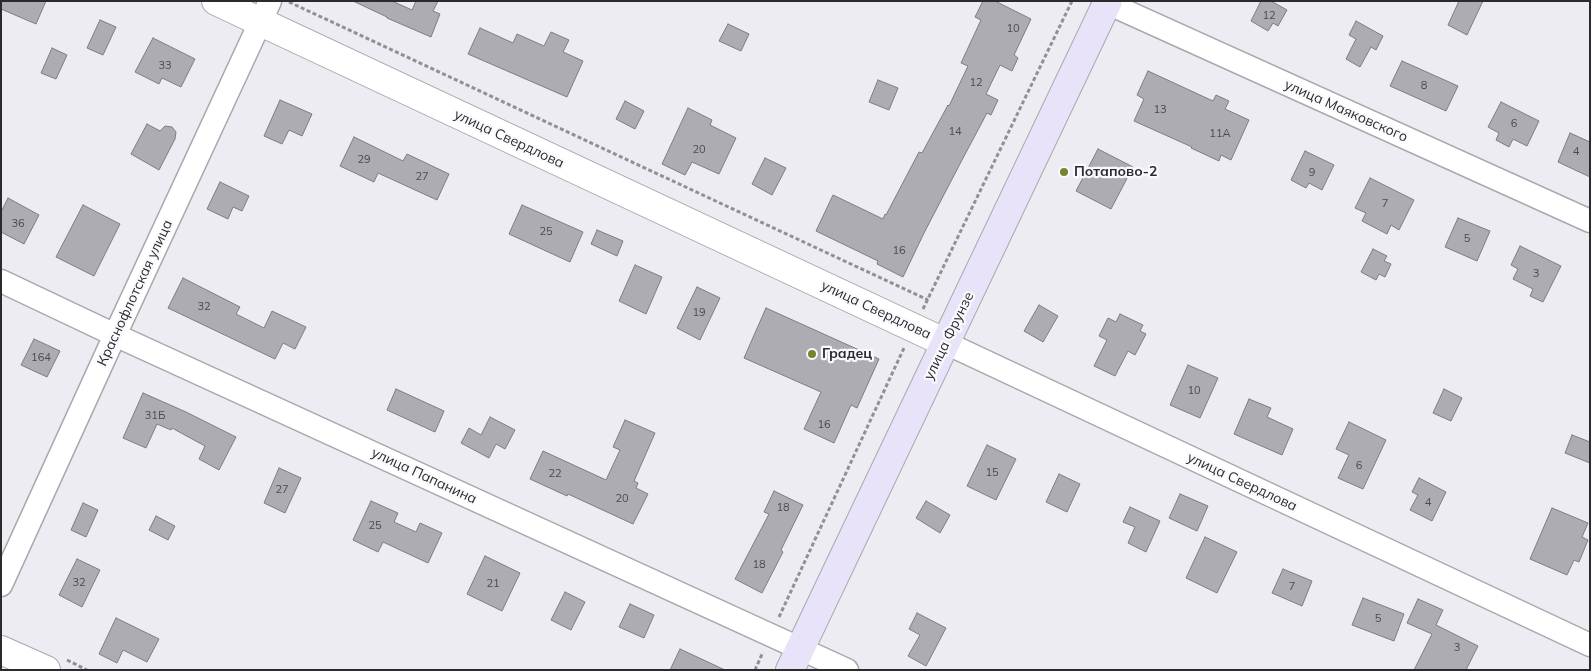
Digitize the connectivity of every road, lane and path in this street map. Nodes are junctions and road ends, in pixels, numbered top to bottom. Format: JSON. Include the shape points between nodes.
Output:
{"nodes":[{"id":1,"x":216,"y":1,"type":"edge"},
{"id":2,"x":287,"y":1,"type":"edge"},
{"id":3,"x":1106,"y":2,"type":"edge"},
{"id":4,"x":265,"y":12,"type":"edge"},
{"id":5,"x":1590,"y":221,"type":"edge"},
{"id":6,"x":1,"y":281,"type":"edge"},
{"id":7,"x":928,"y":300,"type":"dead end"},
{"id":8,"x":115,"y":335,"type":"junction"},
{"id":9,"x":946,"y":343,"type":"junction"},
{"id":10,"x":1,"y":585,"type":"edge"},
{"id":11,"x":1590,"y":645,"type":"edge"},
{"id":12,"x":1,"y":650,"type":"edge"},
{"id":13,"x":795,"y":659,"type":"edge"},
{"id":14,"x":46,"y":670,"type":"edge"},
{"id":15,"x":847,"y":670,"type":"edge"}],
"edges":[{"from":1,"to":4,"type":"street","name":"улица Свердлова"},
{"from":2,"to":7,"type":"path"},
{"from":3,"to":5,"type":"street","name":"улица Маяковского"},
{"from":3,"to":9,"type":"main road","name":"улица Фрунзе"},
{"from":4,"to":8,"type":"street","name":"Краснофлотская улица"},
{"from":4,"to":9,"type":"street","name":"улица Свердлова"},
{"from":6,"to":8,"type":"street","name":"улица Папанина"},
{"from":8,"to":10,"type":"street","name":"Краснофлотская улица"},
{"from":8,"to":13,"type":"street","name":"улица Папанина"},
{"from":9,"to":11,"type":"street","name":"улица Свердлова"},
{"from":9,"to":13,"type":"main road","name":"улица Фрунзе"},
{"from":12,"to":14,"type":"street"},
{"from":13,"to":15,"type":"street","name":"улица Папанина"}]}
